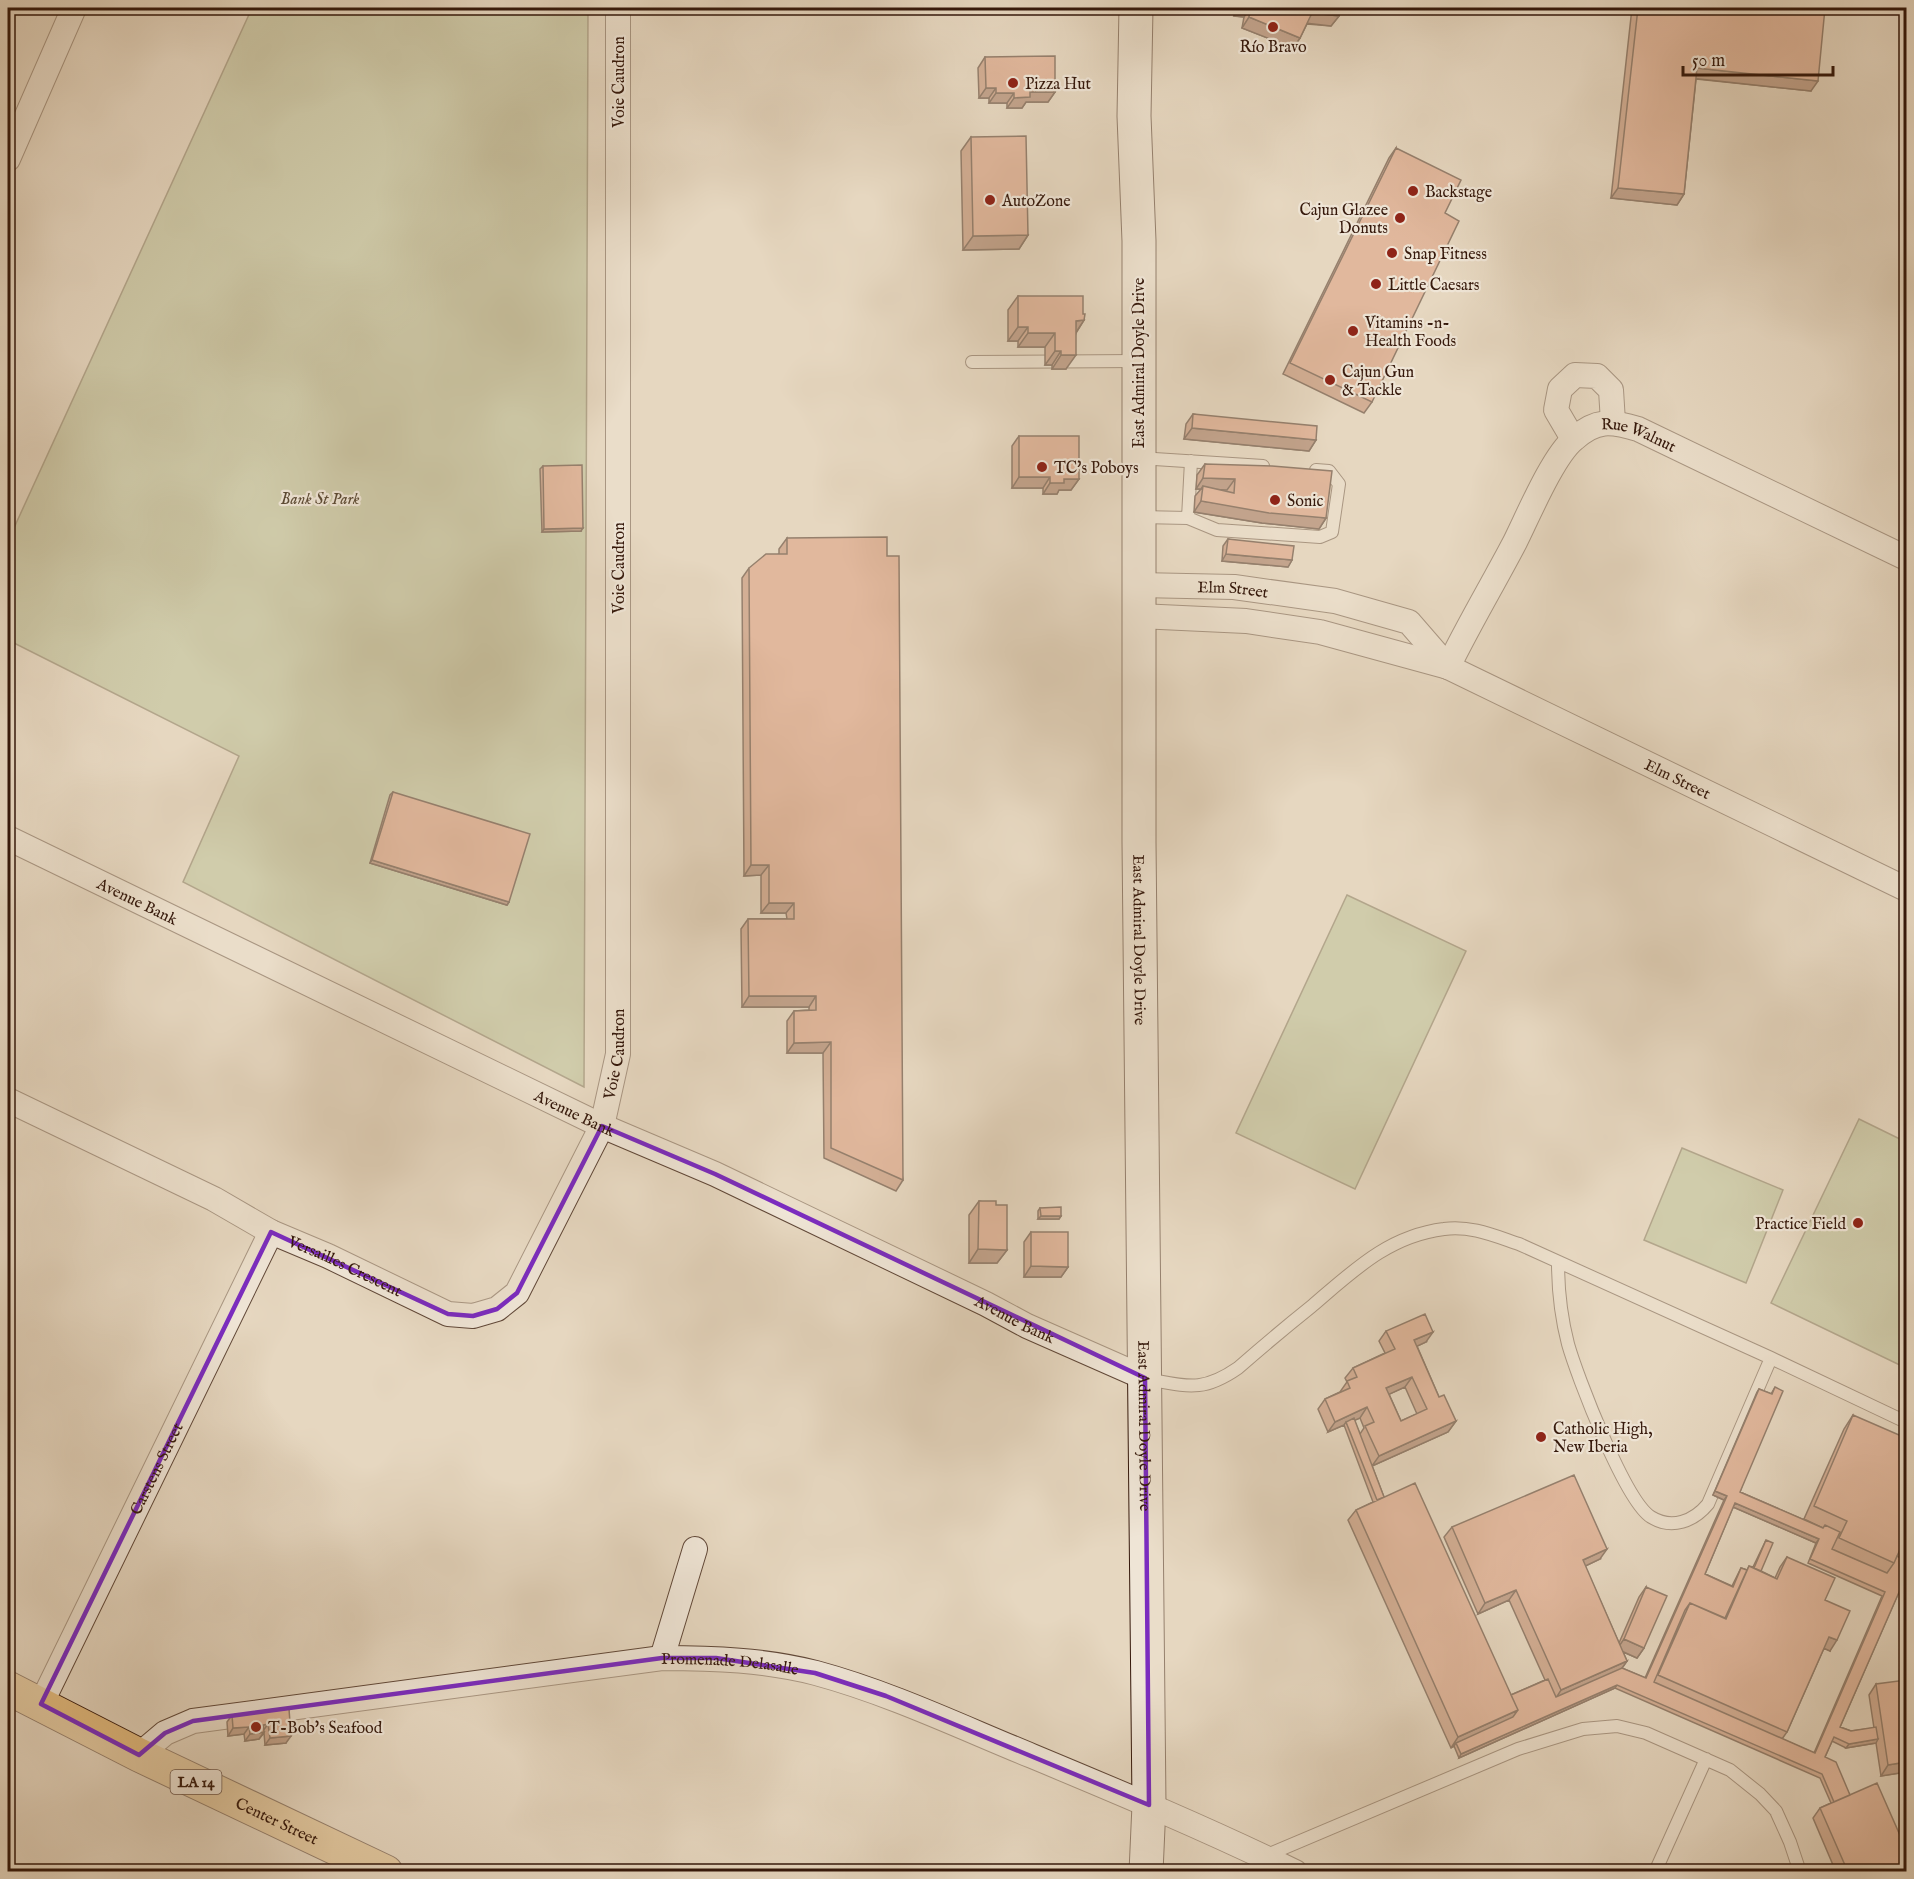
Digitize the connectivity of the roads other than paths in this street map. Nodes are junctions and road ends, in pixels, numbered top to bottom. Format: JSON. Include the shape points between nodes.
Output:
{"nodes":[{"id":1,"x":74,"y":8,"type":"edge"},
{"id":2,"x":618,"y":8,"type":"edge"},
{"id":3,"x":1136,"y":8,"type":"edge"},
{"id":4,"x":8,"y":159,"type":"edge"},
{"id":5,"x":972,"y":362,"type":"dead end"},
{"id":6,"x":1138,"y":362,"type":"junction"},
{"id":7,"x":1613,"y":422,"type":"junction"},
{"id":8,"x":1573,"y":439,"type":"junction"},
{"id":9,"x":1138,"y":458,"type":"junction"},
{"id":10,"x":1191,"y":461,"type":"junction"},
{"id":11,"x":1272,"y":467,"type":"edge"},
{"id":12,"x":1306,"y":470,"type":"edge"},
{"id":13,"x":1138,"y":517,"type":"junction"},
{"id":14,"x":1188,"y":518,"type":"junction"},
{"id":15,"x":1906,"y":558,"type":"edge"},
{"id":16,"x":1139,"y":600,"type":"junction"},
{"id":17,"x":1448,"y":667,"type":"junction"},
{"id":18,"x":8,"y":838,"type":"edge"},
{"id":19,"x":1906,"y":889,"type":"edge"},
{"id":20,"x":8,"y":1100,"type":"edge"},
{"id":21,"x":602,"y":1126,"type":"junction"},
{"id":22,"x":271,"y":1232,"type":"junction"},
{"id":23,"x":1558,"y":1262,"type":"junction"},
{"id":24,"x":1771,"y":1358,"type":"junction"},
{"id":25,"x":1145,"y":1378,"type":"junction"},
{"id":26,"x":1906,"y":1422,"type":"edge"},
{"id":27,"x":695,"y":1549,"type":"dead end"},
{"id":28,"x":662,"y":1658,"type":"junction"},
{"id":29,"x":8,"y":1688,"type":"edge"},
{"id":30,"x":41,"y":1704,"type":"junction"},
{"id":31,"x":139,"y":1755,"type":"junction"},
{"id":32,"x":1706,"y":1759,"type":"junction"},
{"id":33,"x":1149,"y":1805,"type":"junction"},
{"id":34,"x":1264,"y":1857,"type":"junction"},
{"id":35,"x":386,"y":1872,"type":"edge"},
{"id":36,"x":1146,"y":1872,"type":"edge"},
{"id":37,"x":1295,"y":1872,"type":"edge"},
{"id":38,"x":1655,"y":1872,"type":"edge"},
{"id":39,"x":1800,"y":1872,"type":"edge"}],
"edges":[{"from":1,"to":4,"type":"street"},
{"from":2,"to":21,"type":"street","name":"Voie Caudron","via":[[618,1054]]},
{"from":3,"to":6,"type":"main road","name":"East Admiral Doyle Drive"},
{"from":5,"to":6,"type":"lane"},
{"from":6,"to":9,"type":"main road","name":"East Admiral Doyle Drive"},
{"from":7,"to":8,"type":"street","name":"Rue Walnut","via":[[1595,425]]},
{"from":7,"to":8,"type":"street","via":[[1611,390],[1597,376],[1575,375],[1560,389],[1556,410]]},
{"from":7,"to":15,"type":"street","name":"Rue Walnut","via":[[1638,429]]},
{"from":8,"to":17,"type":"street","name":"Rue Walnut","via":[[1556,463]]},
{"from":9,"to":10,"type":"lane"},
{"from":9,"to":13,"type":"main road","name":"East Admiral Doyle Drive"},
{"from":10,"to":11,"type":"lane"},
{"from":10,"to":14,"type":"lane"},
{"from":12,"to":14,"type":"lane","via":[[1329,471],[1340,484],[1332,532],[1320,537],[1217,530]]},
{"from":13,"to":14,"type":"lane"},
{"from":13,"to":16,"type":"main road","name":"East Admiral Doyle Drive"},
{"from":16,"to":17,"type":"street","name":"Elm Street","via":[[1320,632]]},
{"from":16,"to":17,"type":"street","name":"Elm Street","via":[[1176,584],[1234,587],[1335,601],[1408,622]]},
{"from":16,"to":25,"type":"main road","name":"East Admiral Doyle Drive"},
{"from":17,"to":19,"type":"street","name":"Elm Street"},
{"from":18,"to":21,"type":"street","name":"Avenue Bank"},
{"from":20,"to":22,"type":"street","name":"Versailles Crescent","via":[[214,1199]]},
{"from":21,"to":22,"type":"street","name":"Versailles Crescent","via":[[517,1293],[497,1309],[473,1316],[448,1314]]},
{"from":21,"to":25,"type":"street","name":"Avenue Bank","via":[[715,1174],[1027,1326]]},
{"from":22,"to":30,"type":"street","name":"Carstens Street"},
{"from":23,"to":24,"type":"lane"},
{"from":23,"to":24,"type":"lane","via":[[1558,1296],[1582,1386],[1633,1496],[1651,1517],[1686,1522],[1708,1504]]},
{"from":23,"to":25,"type":"lane","via":[[1481,1230],[1445,1228],[1405,1238],[1348,1274],[1220,1381],[1192,1386]]},
{"from":24,"to":26,"type":"lane"},
{"from":25,"to":33,"type":"main road","name":"East Admiral Doyle Drive"},
{"from":27,"to":28,"type":"street"},
{"from":28,"to":31,"type":"street","name":"Promenade Delasalle","via":[[193,1721],[165,1733]]},
{"from":28,"to":33,"type":"street","name":"Promenade Delasalle","via":[[741,1660],[815,1673],[886,1696]]},
{"from":29,"to":30,"type":"main road","name":"Center Street","number":"LA 14"},
{"from":30,"to":31,"type":"main road","name":"Center Street","number":"LA 14"},
{"from":31,"to":35,"type":"main road","name":"Center Street","number":"LA 14"},
{"from":32,"to":34,"type":"lane","via":[[1646,1733],[1617,1726],[1583,1729],[1518,1749]]},
{"from":32,"to":38,"type":"lane"},
{"from":32,"to":39,"type":"lane","via":[[1730,1770],[1776,1811]]},
{"from":33,"to":34,"type":"street","name":"Promenade Delasalle"},
{"from":33,"to":36,"type":"main road","name":"East Admiral Doyle Drive"},
{"from":34,"to":37,"type":"street","name":"Promenade Delasalle"}]}
